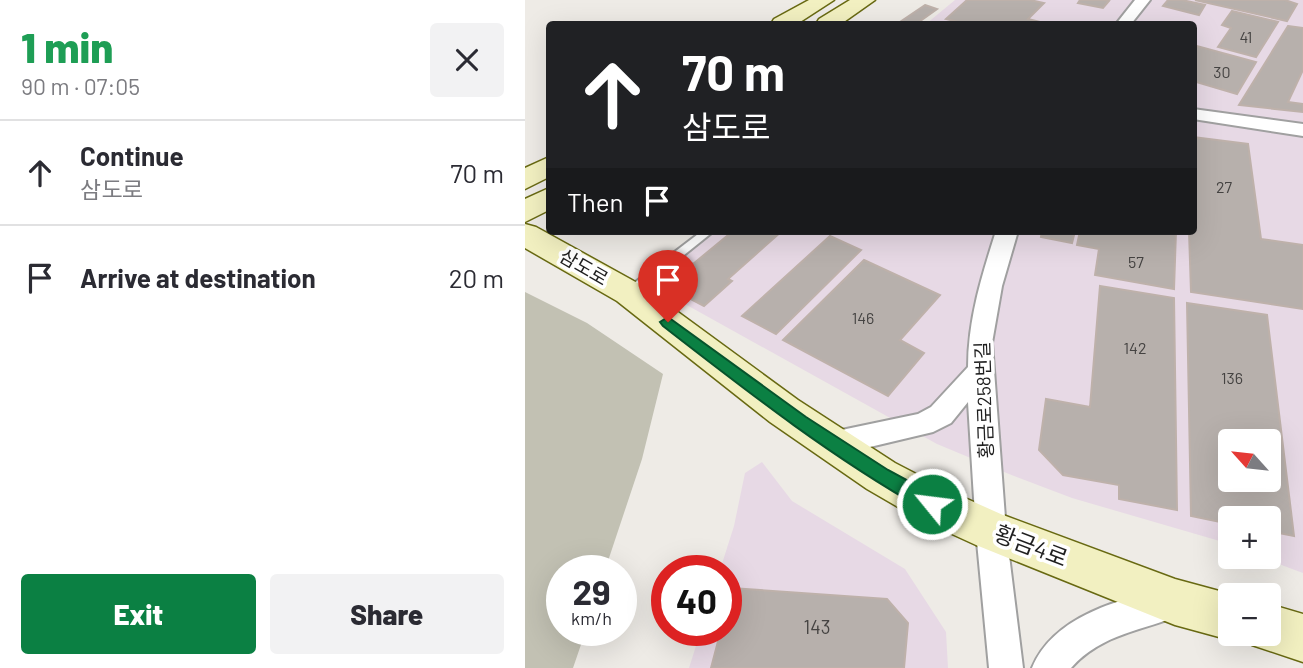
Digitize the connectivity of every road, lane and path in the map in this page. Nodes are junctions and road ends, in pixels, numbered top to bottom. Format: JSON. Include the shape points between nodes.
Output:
{"nodes":[{"id":1,"x":824,"y":0,"type":"edge"},
{"id":2,"x":865,"y":0,"type":"edge"},
{"id":3,"x":1143,"y":0,"type":"edge"},
{"id":4,"x":787,"y":21,"type":"edge"},
{"id":5,"x":832,"y":21,"type":"edge"},
{"id":6,"x":1126,"y":21,"type":"edge"},
{"id":7,"x":1197,"y":115,"type":"edge"},
{"id":8,"x":1303,"y":130,"type":"edge"},
{"id":9,"x":546,"y":167,"type":"edge"},
{"id":10,"x":525,"y":180,"type":"edge"},
{"id":11,"x":546,"y":199,"type":"edge"},
{"id":12,"x":525,"y":212,"type":"edge"},
{"id":13,"x":525,"y":234,"type":"edge"},
{"id":14,"x":704,"y":235,"type":"edge"},
{"id":15,"x":1006,"y":235,"type":"edge"},
{"id":16,"x":629,"y":293,"type":"junction"},
{"id":17,"x":708,"y":352,"type":"joint"},
{"id":18,"x":981,"y":370,"type":"junction"},
{"id":19,"x":832,"y":444,"type":"junction"},
{"id":20,"x":991,"y":531,"type":"junction"},
{"id":21,"x":1175,"y":602,"type":"junction"},
{"id":22,"x":1218,"y":614,"type":"edge"},
{"id":23,"x":1281,"y":632,"type":"edge"},
{"id":24,"x":1303,"y":638,"type":"edge"},
{"id":25,"x":1006,"y":668,"type":"edge"},
{"id":26,"x":1049,"y":668,"type":"edge"}],
"edges":[{"from":1,"to":4,"type":"street"},
{"from":2,"to":5,"type":"street"},
{"from":3,"to":6,"type":"street"},
{"from":7,"to":8,"type":"street"},
{"from":9,"to":10,"type":"street"},
{"from":11,"to":12,"type":"street"},
{"from":13,"to":16,"type":"street","name":"삼도로"},
{"from":14,"to":16,"type":"lane"},
{"from":15,"to":18,"type":"street","name":"황금로258번길","via":[[984,316]]},
{"from":16,"to":17,"type":"street","name":"삼도로"},
{"from":17,"to":19,"type":"street","name":"황금4로"},
{"from":18,"to":19,"type":"street","via":[[940,415],[923,424]]},
{"from":18,"to":20,"type":"street","name":"황금로258번길"},
{"from":19,"to":20,"type":"street","name":"황금4로","via":[[932,504]]},
{"from":20,"to":21,"type":"street","name":"황금4로"},
{"from":20,"to":25,"type":"street","name":"황금로258번길"},
{"from":21,"to":22,"type":"street","name":"황금4로"},
{"from":21,"to":26,"type":"street","via":[[1095,626],[1073,640]]},
{"from":23,"to":24,"type":"street"}]}
